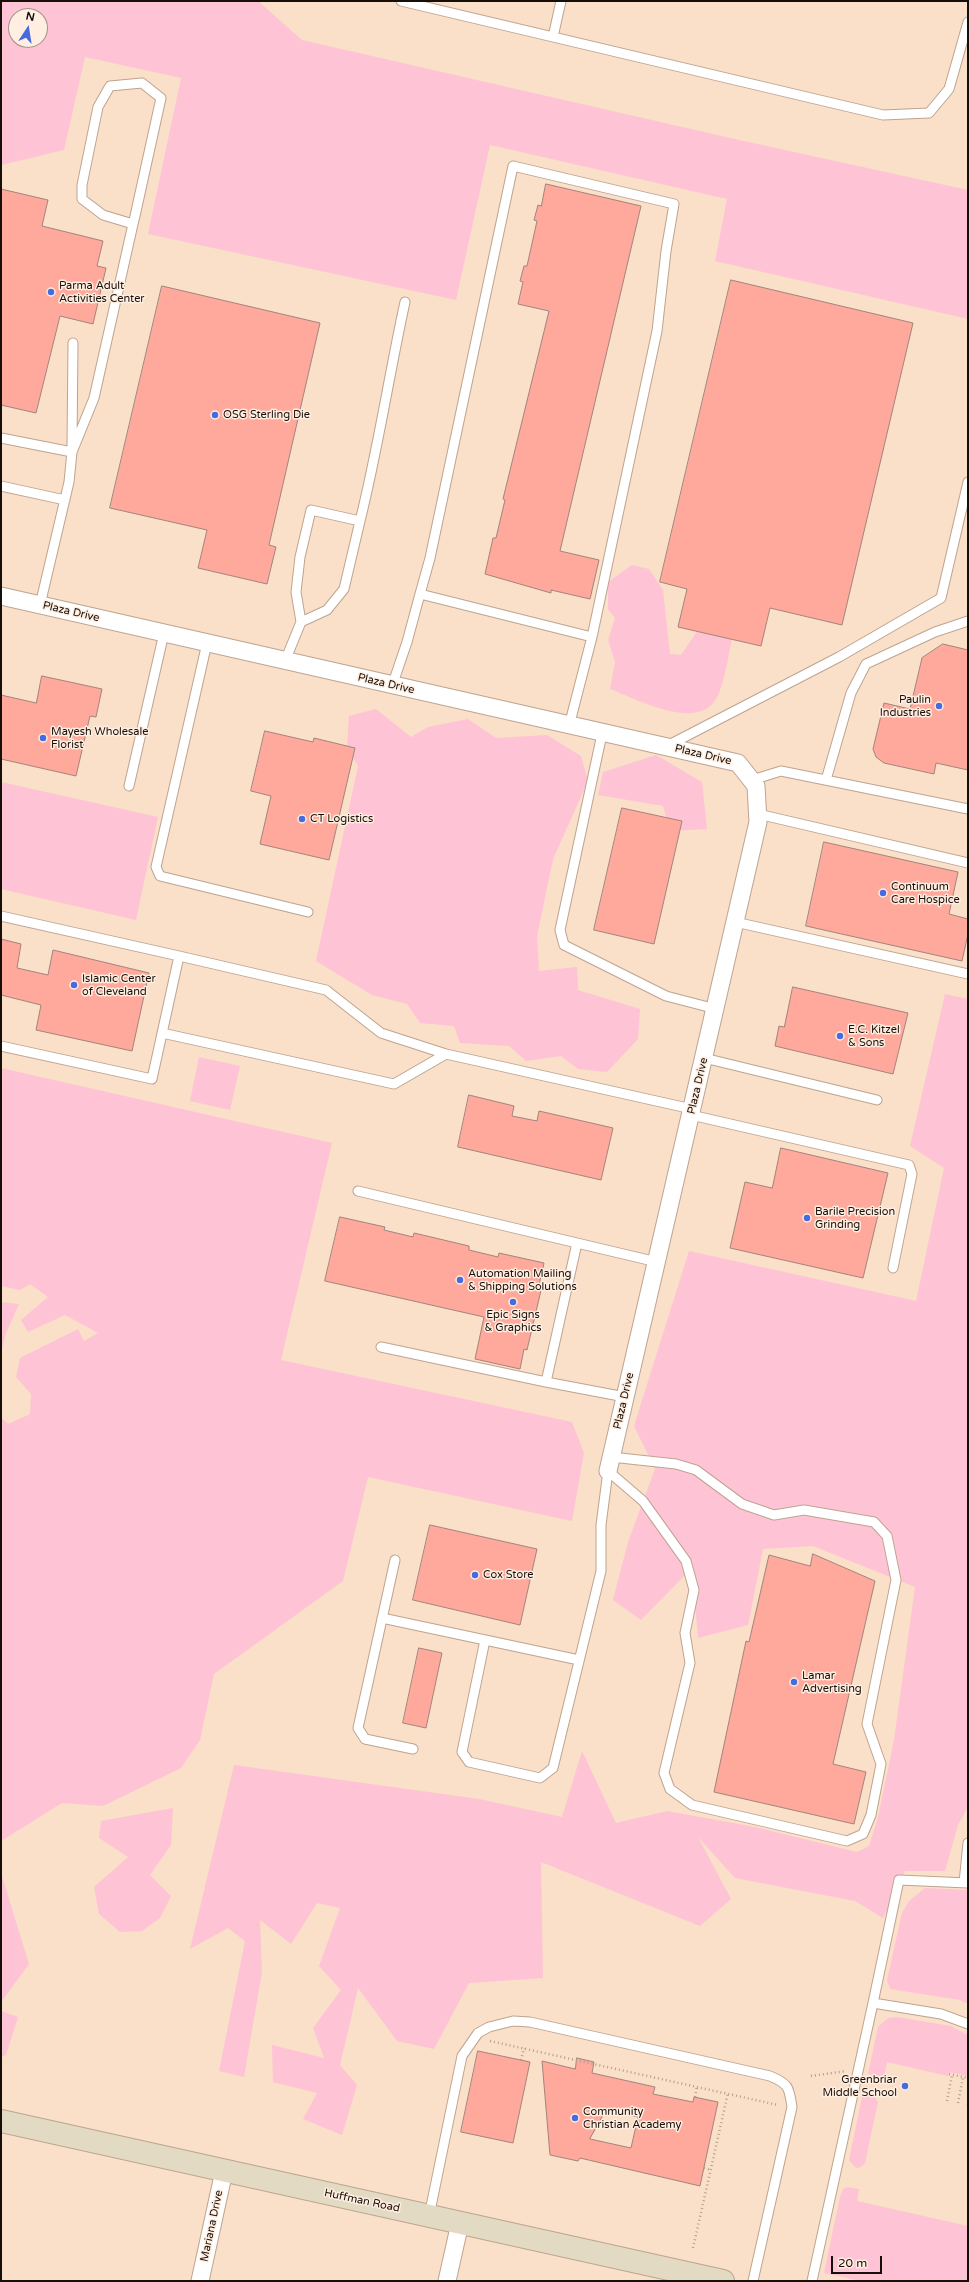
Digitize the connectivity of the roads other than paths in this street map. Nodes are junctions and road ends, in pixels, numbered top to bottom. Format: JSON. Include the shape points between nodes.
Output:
{"nodes":[{"id":1,"x":400,"y":1,"type":"edge"},
{"id":2,"x":561,"y":1,"type":"edge"},
{"id":3,"x":968,"y":22,"type":"edge"},
{"id":4,"x":553,"y":37,"type":"junction"},
{"id":5,"x":133,"y":224,"type":"junction"},
{"id":6,"x":406,"y":302,"type":"dead end"},
{"id":7,"x":73,"y":343,"type":"dead end"},
{"id":8,"x":1,"y":438,"type":"edge"},
{"id":9,"x":72,"y":452,"type":"junction"},
{"id":10,"x":968,"y":482,"type":"edge"},
{"id":11,"x":1,"y":486,"type":"edge"},
{"id":12,"x":65,"y":500,"type":"junction"},
{"id":13,"x":360,"y":521,"type":"junction"},
{"id":14,"x":420,"y":594,"type":"junction"},
{"id":15,"x":1,"y":596,"type":"edge"},
{"id":16,"x":40,"y":605,"type":"junction"},
{"id":17,"x":968,"y":621,"type":"edge"},
{"id":18,"x":301,"y":622,"type":"junction"},
{"id":19,"x":164,"y":633,"type":"junction"},
{"id":20,"x":592,"y":637,"type":"junction"},
{"id":21,"x":207,"y":643,"type":"junction"},
{"id":22,"x":285,"y":661,"type":"junction"},
{"id":23,"x":392,"y":686,"type":"junction"},
{"id":24,"x":569,"y":726,"type":"junction"},
{"id":25,"x":602,"y":734,"type":"junction"},
{"id":26,"x":666,"y":747,"type":"junction"},
{"id":27,"x":752,"y":780,"type":"junction"},
{"id":28,"x":826,"y":780,"type":"junction"},
{"id":29,"x":129,"y":786,"type":"dead end"},
{"id":30,"x":968,"y":809,"type":"edge"},
{"id":31,"x":758,"y":814,"type":"junction"},
{"id":32,"x":968,"y":862,"type":"edge"},
{"id":33,"x":308,"y":912,"type":"dead end"},
{"id":34,"x":1,"y":916,"type":"edge"},
{"id":35,"x":735,"y":922,"type":"junction"},
{"id":36,"x":179,"y":956,"type":"junction"},
{"id":37,"x":968,"y":974,"type":"edge"},
{"id":38,"x":716,"y":1009,"type":"junction"},
{"id":39,"x":162,"y":1033,"type":"junction"},
{"id":40,"x":1,"y":1046,"type":"edge"},
{"id":41,"x":446,"y":1054,"type":"junction"},
{"id":42,"x":704,"y":1058,"type":"junction"},
{"id":43,"x":877,"y":1100,"type":"dead end"},
{"id":44,"x":692,"y":1112,"type":"junction"},
{"id":45,"x":358,"y":1191,"type":"dead end"},
{"id":46,"x":577,"y":1243,"type":"junction"},
{"id":47,"x":657,"y":1262,"type":"junction"},
{"id":48,"x":893,"y":1268,"type":"dead end"},
{"id":49,"x":381,"y":1347,"type":"dead end"},
{"id":50,"x":546,"y":1382,"type":"junction"},
{"id":51,"x":625,"y":1397,"type":"junction"},
{"id":52,"x":609,"y":1464,"type":"junction"},
{"id":53,"x":395,"y":1560,"type":"dead end"},
{"id":54,"x":382,"y":1618,"type":"junction"},
{"id":55,"x":485,"y":1640,"type":"junction"},
{"id":56,"x":579,"y":1660,"type":"junction"},
{"id":57,"x":413,"y":1749,"type":"dead end"},
{"id":58,"x":968,"y":1843,"type":"edge"},
{"id":59,"x":966,"y":1883,"type":"edge"},
{"id":60,"x":873,"y":2004,"type":"junction"},
{"id":61,"x":968,"y":2024,"type":"edge"},
{"id":62,"x":1,"y":2121,"type":"edge"},
{"id":63,"x":224,"y":2171,"type":"junction"},
{"id":64,"x":428,"y":2216,"type":"junction"},
{"id":65,"x":460,"y":2223,"type":"junction"},
{"id":66,"x":689,"y":2277,"type":"edge"},
{"id":67,"x":200,"y":2281,"type":"edge"},
{"id":68,"x":447,"y":2281,"type":"edge"},
{"id":69,"x":723,"y":2281,"type":"edge"},
{"id":70,"x":752,"y":2281,"type":"edge"},
{"id":71,"x":812,"y":2281,"type":"edge"}],
"edges":[{"from":1,"to":4,"type":"lane"},
{"from":2,"to":4,"type":"lane"},
{"from":3,"to":4,"type":"lane","via":[[949,88],[928,113],[883,115]]},
{"from":5,"to":5,"type":"lane","via":[[161,98],[142,83],[110,86],[98,107],[82,185],[82,199],[103,215]]},
{"from":5,"to":9,"type":"lane","via":[[94,398]]},
{"from":6,"to":13,"type":"lane"},
{"from":7,"to":9,"type":"lane"},
{"from":8,"to":9,"type":"lane"},
{"from":9,"to":12,"type":"lane"},
{"from":10,"to":26,"type":"lane","via":[[941,598],[839,657]]},
{"from":11,"to":12,"type":"lane"},
{"from":12,"to":16,"type":"lane"},
{"from":13,"to":18,"type":"lane","via":[[344,589],[327,610]]},
{"from":13,"to":18,"type":"lane","via":[[312,510],[300,557],[296,592]]},
{"from":14,"to":20,"type":"lane"},
{"from":14,"to":20,"type":"lane","via":[[430,558],[513,166],[674,204],[657,331]]},
{"from":14,"to":23,"type":"lane"},
{"from":15,"to":16,"type":"street","name":"Plaza Drive"},
{"from":16,"to":19,"type":"street","name":"Plaza Drive"},
{"from":17,"to":28,"type":"lane","via":[[935,632],[866,664],[851,693]]},
{"from":18,"to":22,"type":"lane"},
{"from":19,"to":21,"type":"street","name":"Plaza Drive"},
{"from":19,"to":29,"type":"lane"},
{"from":20,"to":24,"type":"lane"},
{"from":21,"to":22,"type":"street","name":"Plaza Drive"},
{"from":21,"to":33,"type":"lane","via":[[156,867],[160,876]]},
{"from":22,"to":23,"type":"street","name":"Plaza Drive"},
{"from":23,"to":24,"type":"street","name":"Plaza Drive"},
{"from":24,"to":25,"type":"street","name":"Plaza Drive"},
{"from":25,"to":26,"type":"street","name":"Plaza Drive"},
{"from":25,"to":38,"type":"lane","via":[[560,930],[564,944],[666,996]]},
{"from":26,"to":27,"type":"street","name":"Plaza Drive","via":[[738,763]]},
{"from":27,"to":28,"type":"lane","via":[[781,771]]},
{"from":27,"to":31,"type":"street","name":"Plaza Drive","via":[[756,786]]},
{"from":28,"to":30,"type":"lane"},
{"from":31,"to":32,"type":"lane"},
{"from":31,"to":35,"type":"street","name":"Plaza Drive"},
{"from":34,"to":36,"type":"lane"},
{"from":35,"to":37,"type":"lane"},
{"from":35,"to":38,"type":"street","name":"Plaza Drive"},
{"from":36,"to":39,"type":"lane"},
{"from":36,"to":41,"type":"lane","via":[[326,990],[381,1033]]},
{"from":38,"to":42,"type":"street","name":"Plaza Drive"},
{"from":39,"to":40,"type":"lane","via":[[152,1079]]},
{"from":39,"to":41,"type":"lane","via":[[394,1084]]},
{"from":41,"to":44,"type":"lane"},
{"from":42,"to":43,"type":"lane"},
{"from":42,"to":44,"type":"street","name":"Plaza Drive"},
{"from":44,"to":47,"type":"street","name":"Plaza Drive"},
{"from":44,"to":48,"type":"lane","via":[[909,1165],[912,1174]]},
{"from":45,"to":46,"type":"lane"},
{"from":46,"to":47,"type":"lane"},
{"from":46,"to":50,"type":"lane"},
{"from":47,"to":51,"type":"street","name":"Plaza Drive"},
{"from":49,"to":50,"type":"lane"},
{"from":50,"to":51,"type":"lane"},
{"from":51,"to":52,"type":"street","name":"Plaza Drive"},
{"from":52,"to":52,"type":"lane","via":[[643,1501],[686,1561],[694,1590],[685,1633],[690,1663],[664,1773],[670,1789],[692,1805],[847,1842],[863,1834],[872,1815],[881,1764],[867,1724],[896,1580],[887,1536],[874,1522],[804,1510],[774,1515],[742,1504],[696,1470],[676,1464]]},
{"from":52,"to":56,"type":"lane","via":[[601,1525],[601,1571]]},
{"from":53,"to":54,"type":"lane"},
{"from":54,"to":55,"type":"lane"},
{"from":54,"to":57,"type":"lane","via":[[358,1728],[365,1739]]},
{"from":55,"to":56,"type":"lane"},
{"from":55,"to":56,"type":"lane","via":[[462,1752],[469,1762],[540,1778],[552,1768]]},
{"from":58,"to":59,"type":"lane"},
{"from":59,"to":60,"type":"lane","via":[[899,1880]]},
{"from":60,"to":61,"type":"lane","via":[[941,2014]]},
{"from":60,"to":71,"type":"lane"},
{"from":62,"to":63,"type":"street","name":"Huffman Road"},
{"from":63,"to":64,"type":"street","name":"Huffman Road"},
{"from":63,"to":67,"type":"street","name":"Mariana Drive"},
{"from":64,"to":65,"type":"street","name":"Huffman Road"},
{"from":64,"to":70,"type":"lane","via":[[462,2056],[474,2037],[489,2027],[513,2021],[530,2022],[770,2076],[785,2082],[790,2091],[792,2107]]},
{"from":65,"to":66,"type":"street","name":"Huffman Road"},
{"from":65,"to":68,"type":"street"},
{"from":66,"to":69,"type":"street","name":"Huffman Road"}]}
